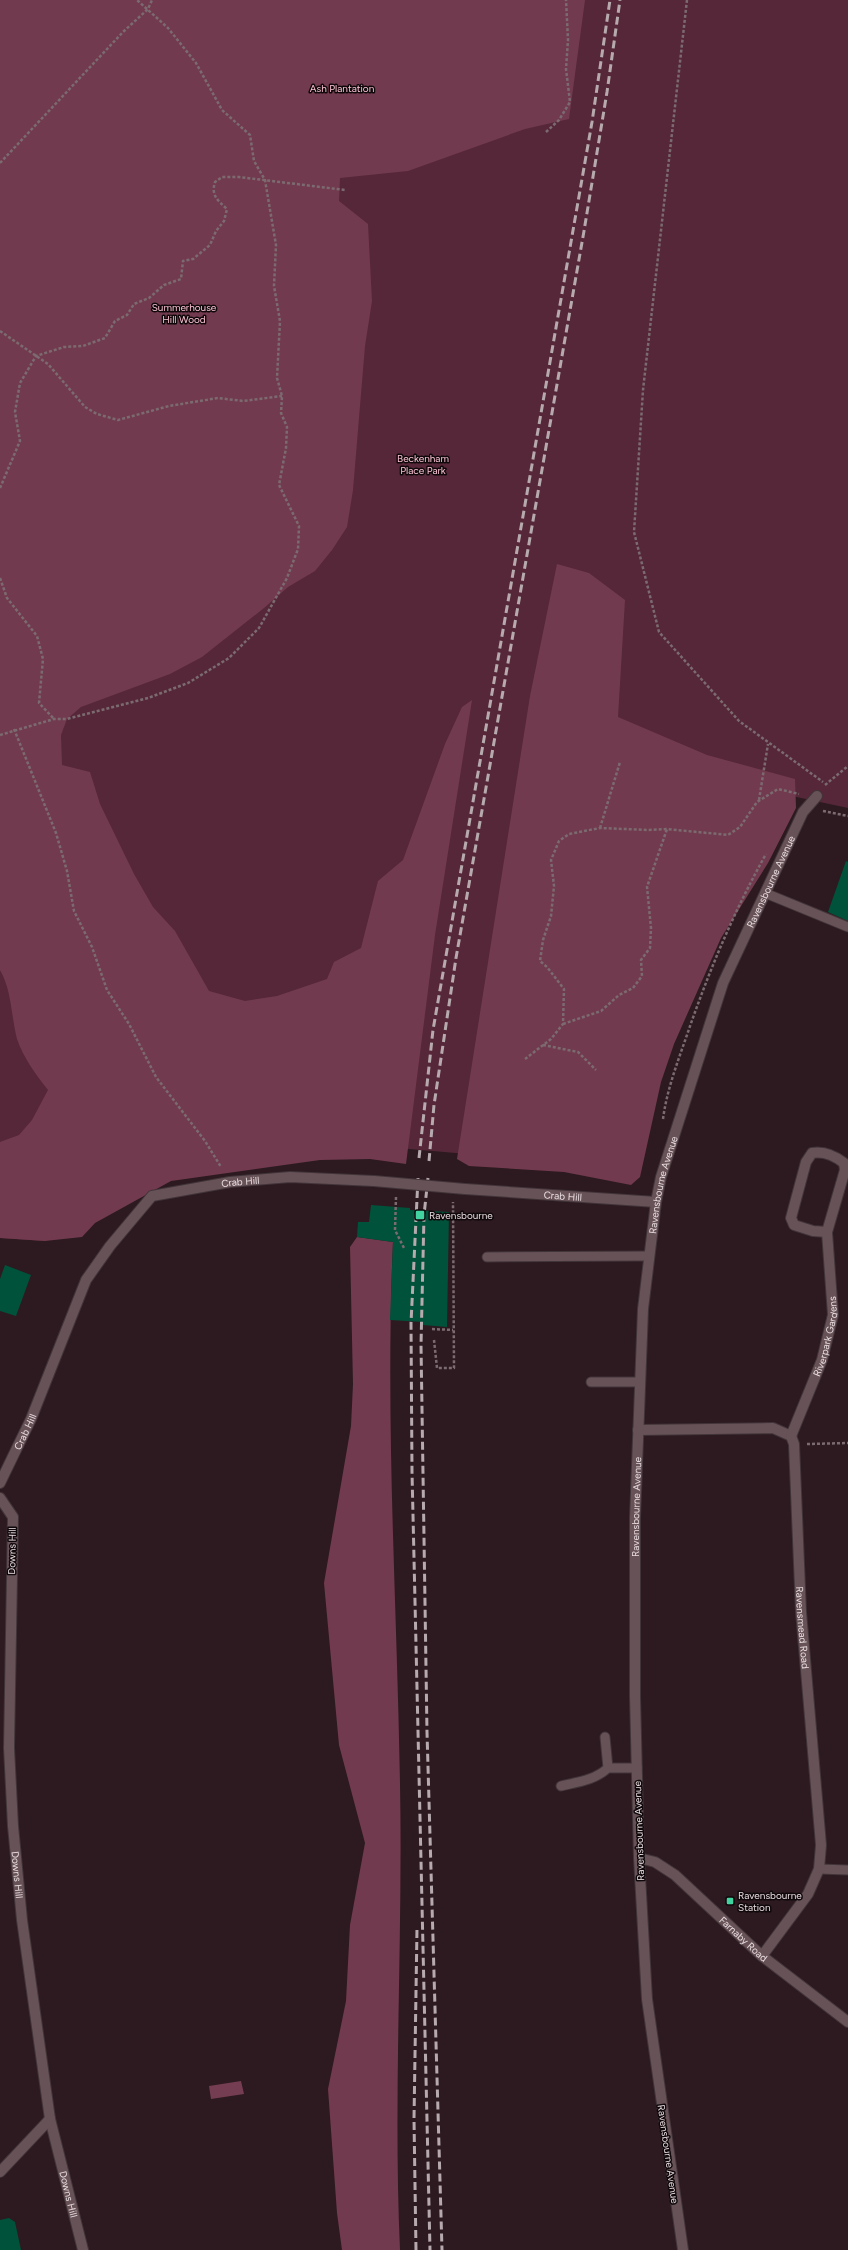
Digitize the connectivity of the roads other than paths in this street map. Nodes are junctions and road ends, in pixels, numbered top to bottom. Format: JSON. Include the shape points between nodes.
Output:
{"nodes":[{"id":1,"x":817,"y":796,"type":"road end"},
{"id":2,"x":765,"y":893,"type":"junction"},
{"id":3,"x":848,"y":927,"type":"edge"},
{"id":4,"x":656,"y":1202,"type":"junction"},
{"id":5,"x":828,"y":1232,"type":"junction"},
{"id":6,"x":649,"y":1256,"type":"junction"},
{"id":7,"x":487,"y":1257,"type":"dead end"},
{"id":8,"x":591,"y":1382,"type":"dead end"},
{"id":9,"x":640,"y":1382,"type":"junction"},
{"id":10,"x":638,"y":1430,"type":"junction"},
{"id":11,"x":793,"y":1440,"type":"junction"},
{"id":12,"x":0,"y":1483,"type":"edge"},
{"id":13,"x":0,"y":1498,"type":"edge"},
{"id":14,"x":605,"y":1737,"type":"dead end"},
{"id":15,"x":608,"y":1768,"type":"junction"},
{"id":16,"x":637,"y":1768,"type":"junction"},
{"id":17,"x":562,"y":1786,"type":"dead end"},
{"id":18,"x":639,"y":1858,"type":"junction"},
{"id":19,"x":819,"y":1869,"type":"junction"},
{"id":20,"x":848,"y":1870,"type":"edge"},
{"id":21,"x":762,"y":1956,"type":"junction"},
{"id":22,"x":848,"y":2022,"type":"edge"},
{"id":23,"x":50,"y":2119,"type":"junction"},
{"id":24,"x":0,"y":2172,"type":"edge"},
{"id":25,"x":83,"y":2250,"type":"edge"},
{"id":26,"x":683,"y":2250,"type":"edge"}],
"edges":[{"from":1,"to":2,"type":"street","name":"Ravensbourne Avenue","via":[[803,812]]},
{"from":2,"to":3,"type":"lane"},
{"from":2,"to":4,"type":"street","name":"Ravensbourne Avenue","via":[[723,983],[661,1177]]},
{"from":4,"to":6,"type":"street","name":"Ravensbourne Avenue"},
{"from":4,"to":12,"type":"street","name":"Crab Hill","bridge":true,"via":[[290,1177],[230,1182],[152,1196],[110,1246],[86,1280],[31,1419]]},
{"from":5,"to":5,"type":"street","name":"Riverpark Gardens","via":[[845,1170],[844,1163],[836,1157],[820,1152],[812,1153],[806,1162],[791,1218],[794,1225],[813,1231]]},
{"from":5,"to":11,"type":"street","name":"Riverpark Gardens","via":[[833,1315],[822,1360]]},
{"from":6,"to":7,"type":"lane"},
{"from":6,"to":9,"type":"street","name":"Ravensbourne Avenue","via":[[643,1309]]},
{"from":8,"to":9,"type":"lane"},
{"from":9,"to":10,"type":"street","name":"Ravensbourne Avenue"},
{"from":10,"to":11,"type":"street","via":[[773,1428]]},
{"from":10,"to":16,"type":"street","name":"Ravensbourne Avenue","via":[[635,1518]]},
{"from":11,"to":19,"type":"street","name":"Ravensmead Road","via":[[800,1612],[821,1845]]},
{"from":13,"to":23,"type":"street","name":"Downs Hill","via":[[13,1517],[9,1748],[13,1826],[22,1920]]},
{"from":14,"to":15,"type":"lane"},
{"from":15,"to":16,"type":"lane"},
{"from":15,"to":17,"type":"lane","via":[[591,1779]]},
{"from":16,"to":18,"type":"street","name":"Ravensbourne Avenue"},
{"from":18,"to":21,"type":"street","name":"Farnaby Road","via":[[655,1862],[675,1875]]},
{"from":18,"to":26,"type":"street","name":"Ravensbourne Avenue","via":[[647,1999]]},
{"from":19,"to":20,"type":"lane"},
{"from":19,"to":21,"type":"street","name":"Ravensmead Road","via":[[808,1894]]},
{"from":21,"to":22,"type":"street","name":"Farnaby Road"},
{"from":23,"to":24,"type":"street"},
{"from":23,"to":25,"type":"street","name":"Downs Hill"}]}
